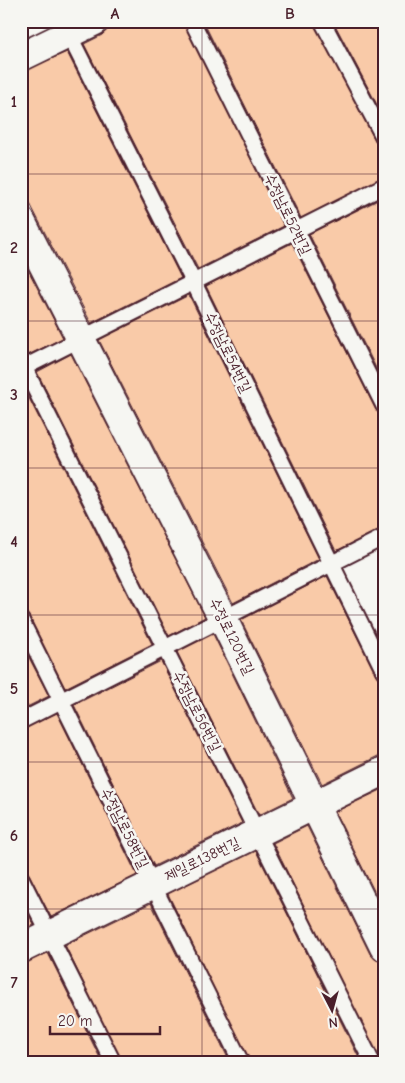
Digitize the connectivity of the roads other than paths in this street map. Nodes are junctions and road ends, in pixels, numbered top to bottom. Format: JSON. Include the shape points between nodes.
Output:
{"nodes":[{"id":1,"x":94,"y":21,"type":"edge"},
{"id":2,"x":192,"y":21,"type":"edge"},
{"id":3,"x":322,"y":21,"type":"edge"},
{"id":4,"x":66,"y":28,"type":"edge"},
{"id":5,"x":21,"y":57,"type":"edge"},
{"id":6,"x":384,"y":138,"type":"edge"},
{"id":7,"x":384,"y":186,"type":"edge"},
{"id":8,"x":21,"y":221,"type":"edge"},
{"id":9,"x":296,"y":231,"type":"junction"},
{"id":10,"x":194,"y":283,"type":"junction"},
{"id":11,"x":81,"y":341,"type":"junction"},
{"id":12,"x":22,"y":366,"type":"edge"},
{"id":13,"x":384,"y":406,"type":"edge"},
{"id":14,"x":384,"y":537,"type":"edge"},
{"id":15,"x":331,"y":564,"type":"junction"},
{"id":16,"x":223,"y":619,"type":"junction"},
{"id":17,"x":21,"y":620,"type":"edge"},
{"id":18,"x":165,"y":648,"type":"junction"},
{"id":19,"x":384,"y":671,"type":"edge"},
{"id":20,"x":61,"y":701,"type":"junction"},
{"id":21,"x":21,"y":721,"type":"edge"},
{"id":22,"x":384,"y":771,"type":"edge"},
{"id":23,"x":314,"y":805,"type":"junction"},
{"id":24,"x":257,"y":831,"type":"junction"},
{"id":25,"x":21,"y":878,"type":"edge"},
{"id":26,"x":152,"y":884,"type":"junction"},
{"id":27,"x":50,"y":935,"type":"junction"},
{"id":28,"x":384,"y":947,"type":"edge"},
{"id":29,"x":21,"y":949,"type":"edge"},
{"id":30,"x":113,"y":1062,"type":"edge"},
{"id":31,"x":241,"y":1062,"type":"edge"},
{"id":32,"x":372,"y":1062,"type":"edge"}],
"edges":[{"from":1,"to":4,"type":"street"},
{"from":2,"to":9,"type":"lane","name":"수정남로52번길"},
{"from":3,"to":6,"type":"lane"},
{"from":4,"to":5,"type":"street"},
{"from":4,"to":10,"type":"lane","name":"수정남로54번길"},
{"from":7,"to":9,"type":"lane"},
{"from":8,"to":11,"type":"street","name":"수정로120번길"},
{"from":9,"to":10,"type":"lane"},
{"from":9,"to":13,"type":"lane","name":"수정남로52번길"},
{"from":10,"to":11,"type":"lane"},
{"from":10,"to":15,"type":"lane","name":"수정남로54번길"},
{"from":11,"to":12,"type":"lane"},
{"from":11,"to":16,"type":"street","name":"수정로120번길"},
{"from":12,"to":18,"type":"lane","name":"수정남로56번길"},
{"from":14,"to":15,"type":"lane"},
{"from":15,"to":16,"type":"lane"},
{"from":15,"to":19,"type":"lane","name":"수정남로54번길"},
{"from":16,"to":18,"type":"lane"},
{"from":16,"to":23,"type":"street","name":"수정로120번길"},
{"from":17,"to":20,"type":"lane","name":"수정남로58번길"},
{"from":18,"to":20,"type":"lane"},
{"from":18,"to":24,"type":"lane","name":"수정남로56번길"},
{"from":20,"to":21,"type":"lane"},
{"from":20,"to":26,"type":"lane","name":"수정남로58번길"},
{"from":22,"to":23,"type":"street","name":"제일로138번길"},
{"from":23,"to":24,"type":"street","name":"제일로138번길"},
{"from":23,"to":28,"type":"street","name":"수정로120번길"},
{"from":24,"to":26,"type":"street","name":"제일로138번길"},
{"from":24,"to":32,"type":"lane","name":"수정남로56번길"},
{"from":25,"to":27,"type":"lane"},
{"from":26,"to":27,"type":"street","name":"제일로138번길"},
{"from":26,"to":31,"type":"lane","name":"수정남로58번길"},
{"from":27,"to":29,"type":"street","name":"제일로138번길"},
{"from":27,"to":30,"type":"lane"}]}
